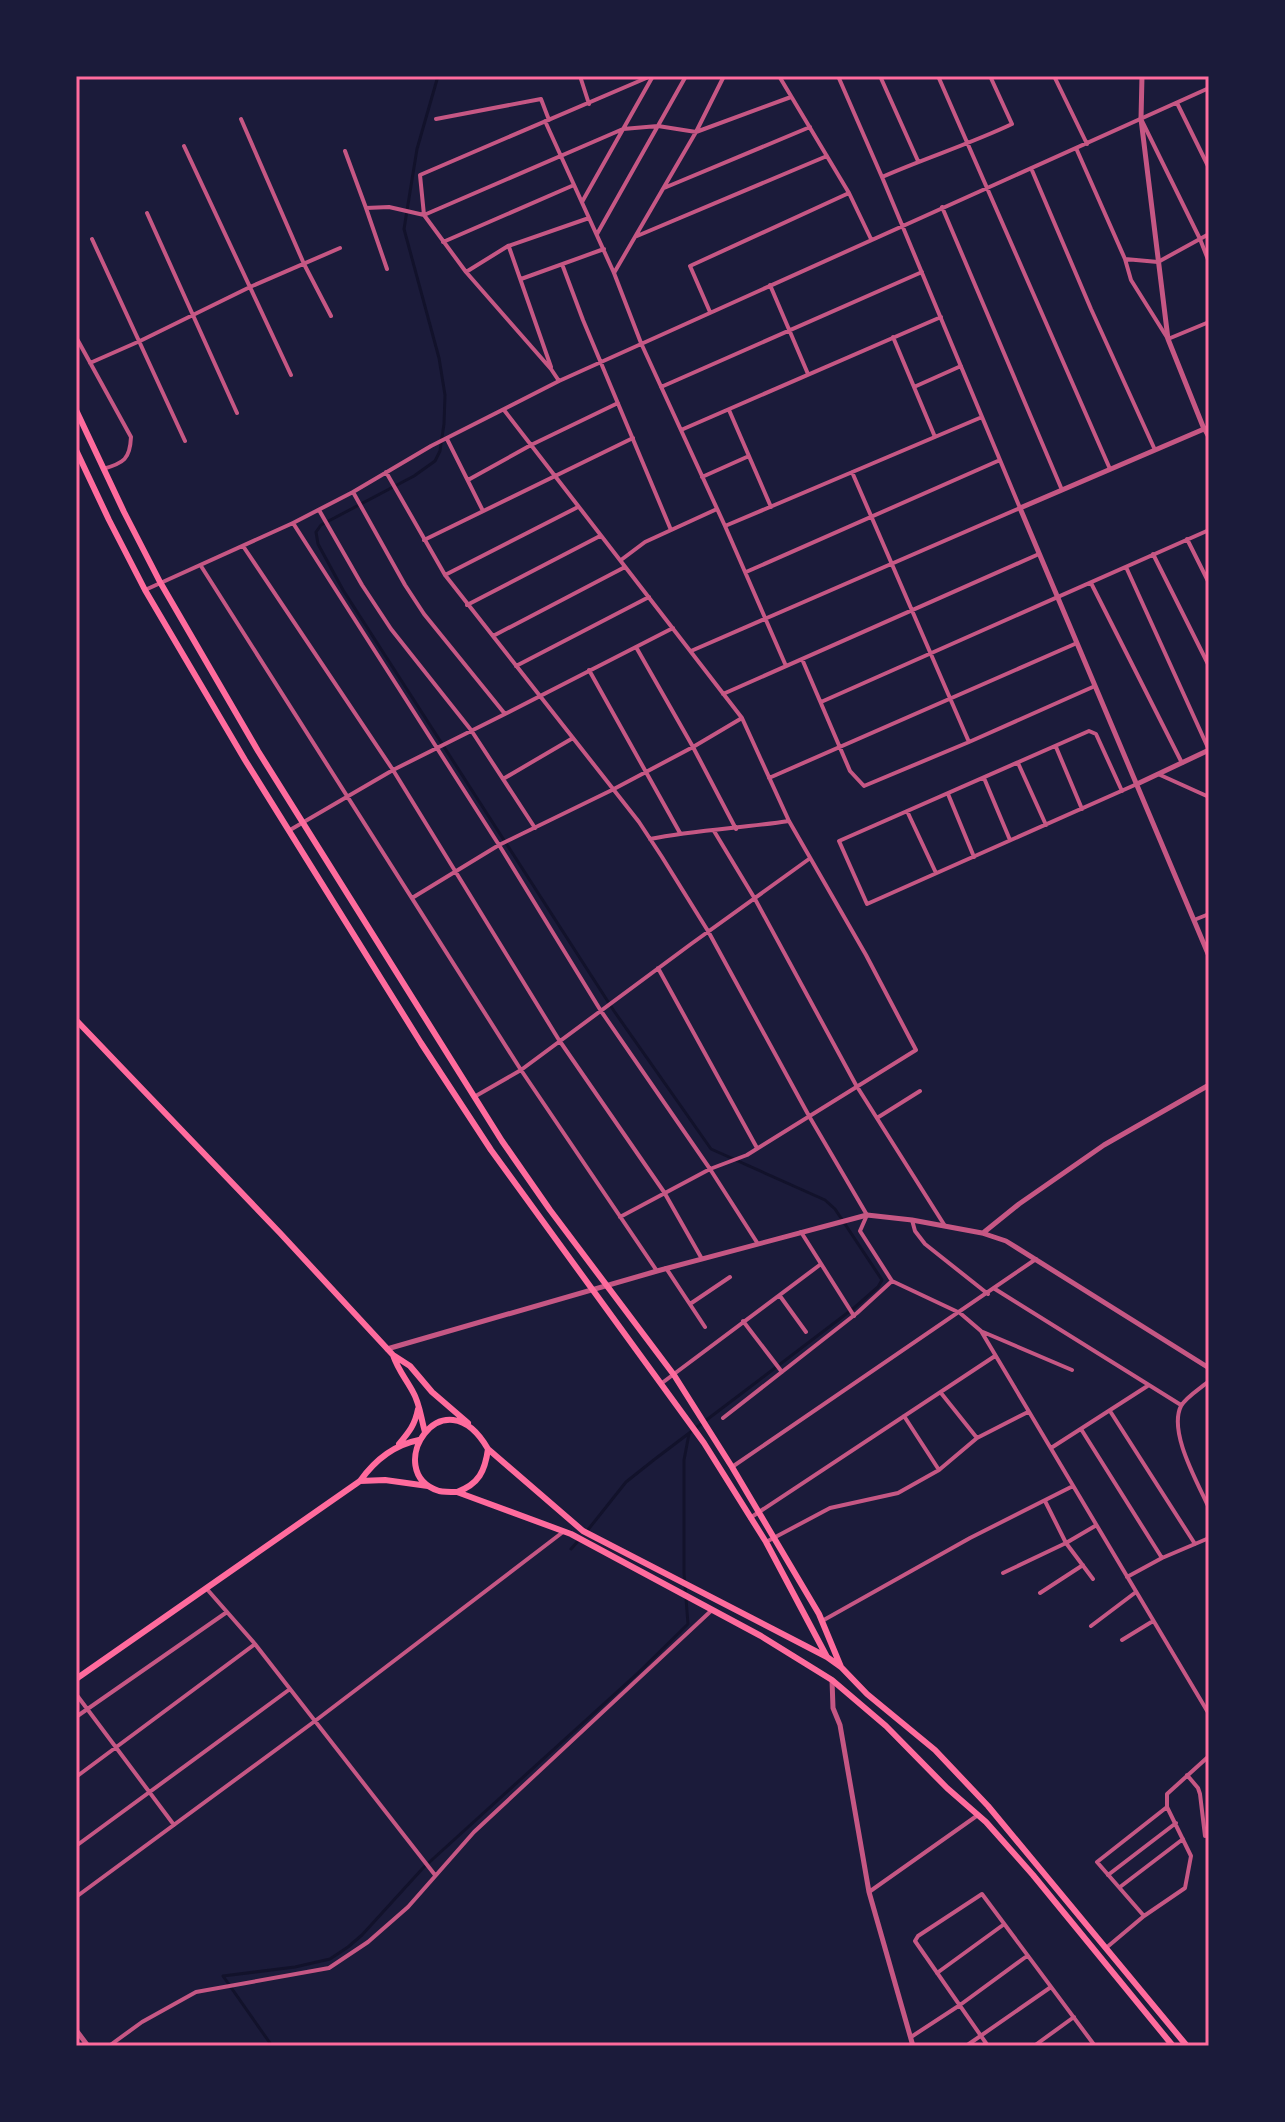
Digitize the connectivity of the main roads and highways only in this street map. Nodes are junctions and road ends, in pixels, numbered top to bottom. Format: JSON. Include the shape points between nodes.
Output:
{"nodes":[{"id":1,"x":76,"y":410,"type":"edge"},
{"id":2,"x":76,"y":450,"type":"edge"},
{"id":3,"x":76,"y":1020,"type":"edge"},
{"id":4,"x":393,"y":1355,"type":"junction"},
{"id":5,"x":419,"y":1404,"type":"junction"},
{"id":6,"x":477,"y":1431,"type":"junction"},
{"id":7,"x":425,"y":1432,"type":"junction"},
{"id":8,"x":419,"y":1440,"type":"junction"},
{"id":9,"x":396,"y":1447,"type":"junction"},
{"id":10,"x":488,"y":1449,"type":"junction"},
{"id":11,"x":360,"y":1481,"type":"junction"},
{"id":12,"x":430,"y":1486,"type":"junction"},
{"id":13,"x":457,"y":1492,"type":"junction"},
{"id":14,"x":827,"y":1657,"type":"junction"},
{"id":15,"x":841,"y":1667,"type":"junction"},
{"id":16,"x":76,"y":1679,"type":"edge"},
{"id":17,"x":1171,"y":2043,"type":"edge"},
{"id":18,"x":1187,"y":2046,"type":"edge"}],
"edges":[{"from":1,"to":15,"type":"main road","via":[[160,582],[250,738],[474,1097],[542,1199],[674,1375],[822,1621]]},
{"from":2,"to":14,"type":"main road","via":[[145,590],[421,1043],[491,1150],[704,1443],[766,1542]]},
{"from":3,"to":4,"type":"main road"},
{"from":4,"to":5,"type":"main road"},
{"from":4,"to":6,"type":"main road"},
{"from":5,"to":7,"type":"main road"},
{"from":5,"to":9,"type":"main road","via":[[411,1431]]},
{"from":6,"to":7,"type":"main road","via":[[468,1424],[442,1421]]},
{"from":6,"to":10,"type":"main road"},
{"from":7,"to":8,"type":"main road"},
{"from":8,"to":9,"type":"main road"},
{"from":8,"to":12,"type":"main road","via":[[415,1465]]},
{"from":9,"to":11,"type":"main road"},
{"from":10,"to":13,"type":"main road","via":[[482,1476]]},
{"from":10,"to":14,"type":"main road","via":[[586,1532]]},
{"from":11,"to":12,"type":"main road"},
{"from":11,"to":16,"type":"main road"},
{"from":12,"to":13,"type":"main road"},
{"from":13,"to":17,"type":"main road","via":[[581,1539],[832,1680],[978,1815]]},
{"from":14,"to":15,"type":"main road"},
{"from":15,"to":18,"type":"main road","via":[[977,1795]]}]}
